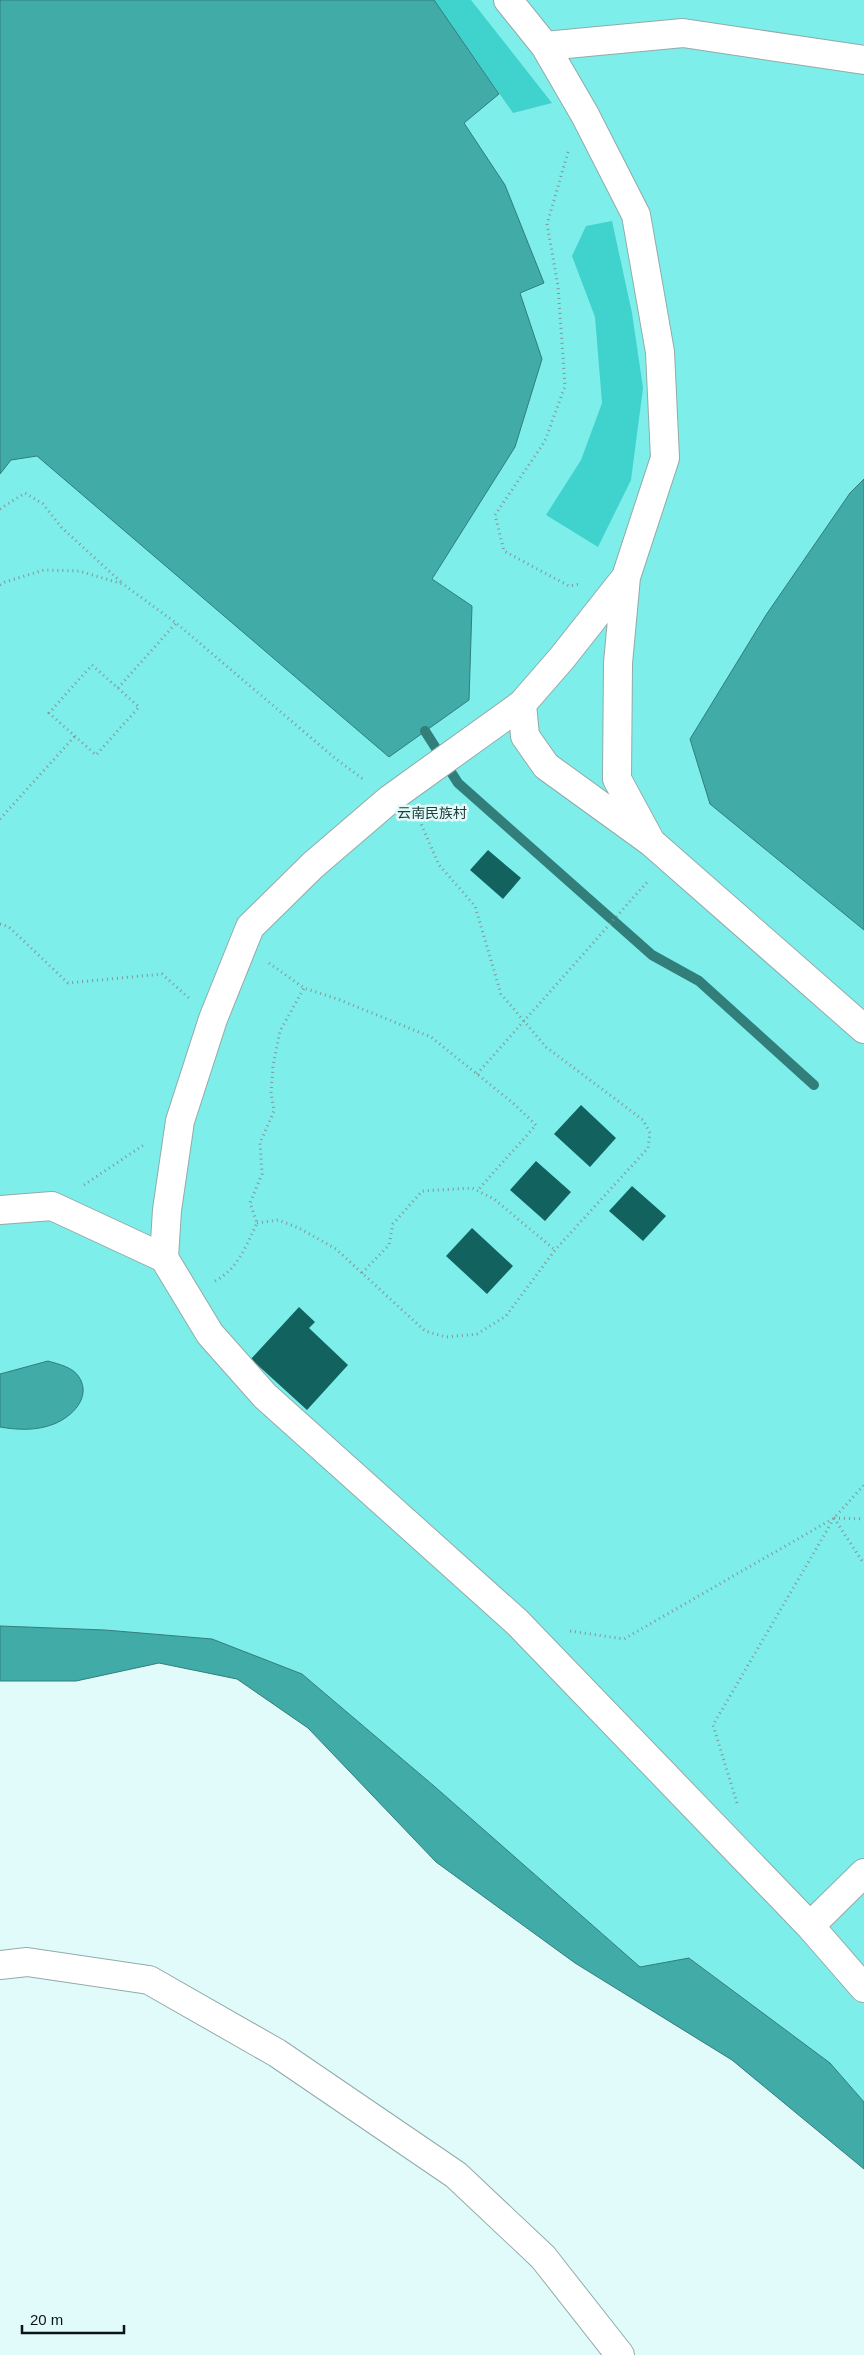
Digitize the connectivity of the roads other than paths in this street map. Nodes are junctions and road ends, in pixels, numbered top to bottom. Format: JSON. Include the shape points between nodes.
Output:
{"nodes":[{"id":1,"x":508,"y":0,"type":"edge"},
{"id":2,"x":545,"y":46,"type":"junction"},
{"id":3,"x":864,"y":60,"type":"edge"},
{"id":4,"x":626,"y":577,"type":"junction"},
{"id":5,"x":522,"y":704,"type":"junction"},
{"id":6,"x":650,"y":842,"type":"junction"},
{"id":7,"x":864,"y":1029,"type":"edge"},
{"id":8,"x":0,"y":1210,"type":"edge"},
{"id":9,"x":164,"y":1258,"type":"junction"},
{"id":10,"x":864,"y":1873,"type":"edge"},
{"id":11,"x":810,"y":1926,"type":"junction"},
{"id":12,"x":0,"y":1965,"type":"edge"},
{"id":13,"x":864,"y":1988,"type":"edge"},
{"id":14,"x":620,"y":2355,"type":"edge"}],
"edges":[{"from":1,"to":2,"type":"street"},
{"from":2,"to":3,"type":"street","via":[[683,33]]},
{"from":2,"to":4,"type":"street","via":[[636,215],[660,352],[665,458]]},
{"from":4,"to":5,"type":"street"},
{"from":4,"to":6,"type":"street","via":[[618,663],[616,779]]},
{"from":5,"to":6,"type":"street","via":[[525,736],[546,766]]},
{"from":5,"to":9,"type":"street","via":[[398,793],[313,865],[250,927],[213,1019],[180,1120],[167,1210]]},
{"from":6,"to":7,"type":"street"},
{"from":8,"to":9,"type":"street","via":[[52,1206]]},
{"from":9,"to":11,"type":"street","via":[[210,1334],[265,1396],[517,1622]]},
{"from":10,"to":11,"type":"street"},
{"from":11,"to":13,"type":"street"},
{"from":12,"to":14,"type":"street","via":[[27,1962],[149,1980],[277,2053],[456,2175],[543,2257]]}]}
